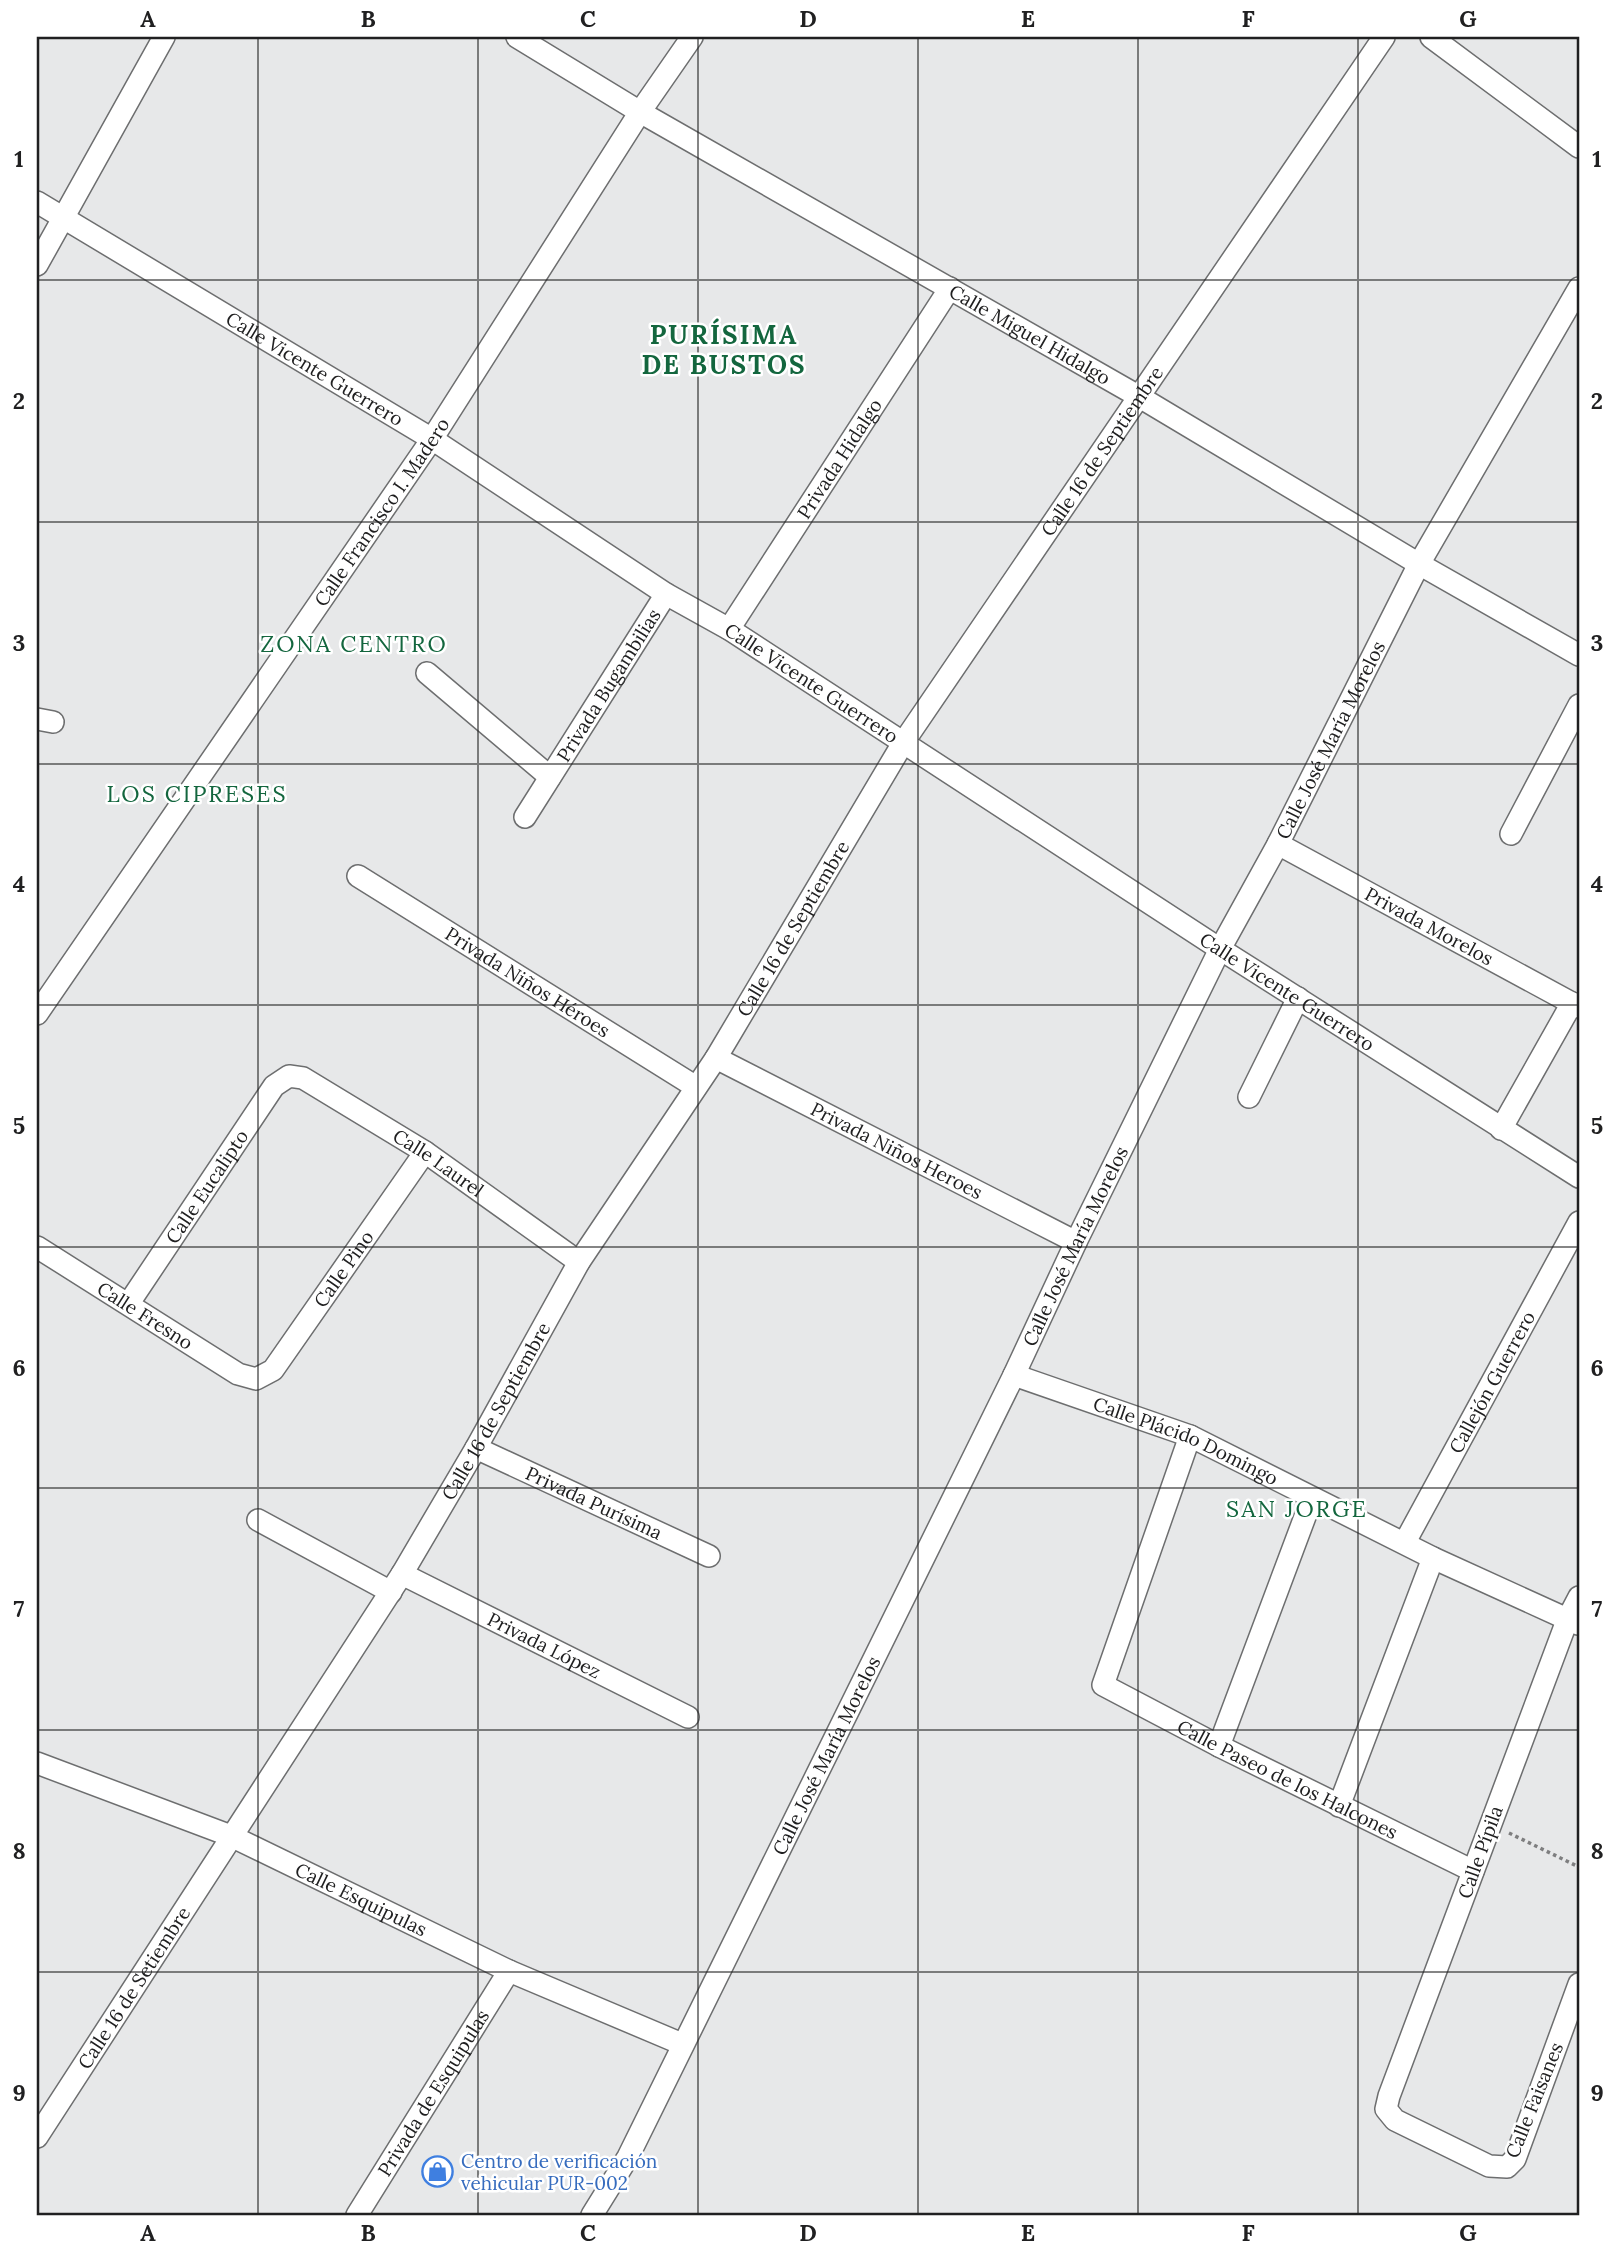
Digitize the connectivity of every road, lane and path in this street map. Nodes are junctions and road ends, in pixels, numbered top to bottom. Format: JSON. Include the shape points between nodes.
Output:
{"nodes":[{"id":1,"x":164,"y":37,"type":"edge"},
{"id":2,"x":517,"y":37,"type":"edge"},
{"id":3,"x":692,"y":37,"type":"edge"},
{"id":4,"x":1384,"y":37,"type":"edge"},
{"id":5,"x":1431,"y":37,"type":"edge"},
{"id":6,"x":640,"y":112,"type":"junction"},
{"id":7,"x":1579,"y":147,"type":"edge"},
{"id":8,"x":37,"y":202,"type":"edge"},
{"id":9,"x":62,"y":218,"type":"junction"},
{"id":10,"x":37,"y":265,"type":"edge"},
{"id":11,"x":950,"y":288,"type":"junction"},
{"id":12,"x":1579,"y":288,"type":"edge"},
{"id":13,"x":1138,"y":396,"type":"junction"},
{"id":14,"x":432,"y":439,"type":"junction"},
{"id":15,"x":1419,"y":564,"type":"junction"},
{"id":16,"x":666,"y":594,"type":"junction"},
{"id":17,"x":729,"y":629,"type":"junction"},
{"id":18,"x":1579,"y":655,"type":"edge"},
{"id":19,"x":427,"y":673,"type":"dead end"},
{"id":20,"x":1579,"y":705,"type":"edge"},
{"id":21,"x":904,"y":743,"type":"junction"},
{"id":22,"x":550,"y":777,"type":"junction"},
{"id":23,"x":525,"y":817,"type":"dead end"},
{"id":24,"x":1511,"y":834,"type":"dead end"},
{"id":25,"x":1278,"y":844,"type":"junction"},
{"id":26,"x":358,"y":876,"type":"dead end"},
{"id":27,"x":1220,"y":949,"type":"junction"},
{"id":28,"x":1298,"y":998,"type":"junction"},
{"id":29,"x":1576,"y":1005,"type":"edge"},
{"id":30,"x":37,"y":1014,"type":"edge"},
{"id":31,"x":716,"y":1058,"type":"junction"},
{"id":32,"x":289,"y":1076,"type":"joint"},
{"id":33,"x":696,"y":1087,"type":"junction"},
{"id":34,"x":1249,"y":1097,"type":"dead end"},
{"id":35,"x":1501,"y":1129,"type":"junction"},
{"id":36,"x":425,"y":1152,"type":"junction"},
{"id":37,"x":1579,"y":1177,"type":"edge"},
{"id":38,"x":1579,"y":1222,"type":"edge"},
{"id":39,"x":1076,"y":1242,"type":"junction"},
{"id":40,"x":37,"y":1247,"type":"edge"},
{"id":41,"x":579,"y":1262,"type":"junction"},
{"id":42,"x":129,"y":1303,"type":"junction"},
{"id":43,"x":1014,"y":1375,"type":"junction"},
{"id":44,"x":256,"y":1379,"type":"joint"},
{"id":45,"x":1190,"y":1436,"type":"junction"},
{"id":46,"x":476,"y":1448,"type":"junction"},
{"id":47,"x":1312,"y":1498,"type":"junction"},
{"id":48,"x":258,"y":1520,"type":"dead end"},
{"id":49,"x":1405,"y":1542,"type":"junction"},
{"id":50,"x":709,"y":1556,"type":"dead end"},
{"id":51,"x":1433,"y":1558,"type":"junction"},
{"id":52,"x":396,"y":1583,"type":"junction"},
{"id":53,"x":1579,"y":1597,"type":"edge"},
{"id":54,"x":1574,"y":1621,"type":"edge"},
{"id":55,"x":688,"y":1717,"type":"dead end"},
{"id":56,"x":1219,"y":1746,"type":"junction"},
{"id":57,"x":37,"y":1763,"type":"edge"},
{"id":58,"x":1339,"y":1805,"type":"junction"},
{"id":59,"x":1490,"y":1823,"type":"junction"},
{"id":60,"x":231,"y":1836,"type":"junction"},
{"id":61,"x":1579,"y":1867,"type":"edge"},
{"id":62,"x":1473,"y":1871,"type":"junction"},
{"id":63,"x":509,"y":1971,"type":"junction"},
{"id":64,"x":1579,"y":1984,"type":"edge"},
{"id":65,"x":682,"y":2044,"type":"junction"},
{"id":66,"x":1386,"y":2109,"type":"joint"},
{"id":67,"x":37,"y":2137,"type":"edge"},
{"id":68,"x":357,"y":2215,"type":"edge"},
{"id":69,"x":592,"y":2215,"type":"edge"}],
"edges":[{"from":1,"to":9,"type":"street"},
{"from":2,"to":6,"type":"street","name":"Calle Miguel Hidalgo"},
{"from":3,"to":6,"type":"street","name":"Calle Francisco I. Madero"},
{"from":4,"to":13,"type":"street","name":"Calle 16 de Septiembre"},
{"from":5,"to":7,"type":"street"},
{"from":6,"to":11,"type":"street","name":"Calle Miguel Hidalgo"},
{"from":6,"to":14,"type":"street","name":"Calle Francisco I. Madero"},
{"from":8,"to":9,"type":"street","name":"Calle Vicente Guerrero"},
{"from":9,"to":10,"type":"street"},
{"from":9,"to":14,"type":"street","name":"Calle Vicente Guerrero"},
{"from":11,"to":13,"type":"street","name":"Calle Miguel Hidalgo"},
{"from":11,"to":17,"type":"street","name":"Privada Hidalgo"},
{"from":12,"to":15,"type":"street","name":"Calle José María Morelos"},
{"from":13,"to":15,"type":"street","name":"Calle Miguel Hidalgo"},
{"from":13,"to":21,"type":"street","name":"Calle 16 de Septiembre"},
{"from":14,"to":16,"type":"street","name":"Calle Vicente Guerrero"},
{"from":14,"to":30,"type":"street","name":"Calle Francisco I. Madero"},
{"from":15,"to":18,"type":"street","name":"Calle Miguel Hidalgo"},
{"from":15,"to":25,"type":"street","name":"Calle José María Morelos"},
{"from":16,"to":17,"type":"street","name":"Calle Vicente Guerrero"},
{"from":16,"to":22,"type":"street","name":"Privada Bugambilias"},
{"from":17,"to":21,"type":"street","name":"Calle Vicente Guerrero"},
{"from":19,"to":22,"type":"street","name":"Privada Bugambilias"},
{"from":20,"to":24,"type":"street"},
{"from":21,"to":27,"type":"street","name":"Calle Vicente Guerrero"},
{"from":21,"to":31,"type":"street","name":"Calle 16 de Septiembre"},
{"from":22,"to":23,"type":"street","name":"Privada Bugambilias"},
{"from":25,"to":27,"type":"street","name":"Calle José María Morelos"},
{"from":25,"to":29,"type":"street","name":"Privada Morelos"},
{"from":26,"to":33,"type":"street","name":"Privada Niños Héroes"},
{"from":27,"to":28,"type":"street","name":"Calle Vicente Guerrero"},
{"from":27,"to":39,"type":"street","name":"Calle José María Morelos"},
{"from":28,"to":34,"type":"street"},
{"from":28,"to":35,"type":"street","name":"Calle Vicente Guerrero"},
{"from":29,"to":35,"type":"street"},
{"from":31,"to":33,"type":"street","name":"Calle 16 de Septiembre"},
{"from":31,"to":39,"type":"street","name":"Privada Niños Heroes"},
{"from":32,"to":36,"type":"street","name":"Calle Laurel","via":[[303,1079]]},
{"from":32,"to":42,"type":"street","name":"Calle Eucalipto","via":[[274,1086]]},
{"from":33,"to":41,"type":"street","name":"Calle 16 de Septiembre"},
{"from":35,"to":37,"type":"street","name":"Calle Vicente Guerrero"},
{"from":36,"to":41,"type":"street","name":"Calle Laurel"},
{"from":36,"to":44,"type":"street","name":"Calle Pino","via":[[272,1370]]},
{"from":38,"to":49,"type":"street","name":"Callejón Guerrero"},
{"from":39,"to":43,"type":"street","name":"Calle José María Morelos"},
{"from":40,"to":42,"type":"street","name":"Calle Fresno"},
{"from":41,"to":46,"type":"street","name":"Calle 16 de Septiembre"},
{"from":42,"to":44,"type":"street","name":"Calle Fresno","via":[[238,1374]]},
{"from":43,"to":45,"type":"street","name":"Calle Plácido Domingo"},
{"from":43,"to":65,"type":"street","name":"Calle José María Morelos"},
{"from":45,"to":47,"type":"street","name":"Calle Plácido Domingo"},
{"from":45,"to":56,"type":"street","name":"Calle Paseo de los Halcones","via":[[1103,1685]]},
{"from":46,"to":50,"type":"street","name":"Privada Purísima"},
{"from":46,"to":52,"type":"street","name":"Calle 16 de Septiembre"},
{"from":47,"to":49,"type":"street","name":"Calle Plácido Domingo"},
{"from":47,"to":56,"type":"street"},
{"from":48,"to":52,"type":"street","name":"Privada López"},
{"from":49,"to":51,"type":"street","name":"Calle Plácido Domingo"},
{"from":51,"to":54,"type":"street","name":"Calle Plácido Domingo"},
{"from":51,"to":58,"type":"street"},
{"from":52,"to":55,"type":"street","name":"Privada López"},
{"from":52,"to":60,"type":"street","name":"Calle 16 de Septiembre"},
{"from":53,"to":54,"type":"street","name":"Calle Pípila"},
{"from":54,"to":59,"type":"street","name":"Calle Pípila"},
{"from":56,"to":58,"type":"street","name":"Calle Paseo de los Halcones"},
{"from":57,"to":60,"type":"street","name":"Calle Esquipulas"},
{"from":58,"to":62,"type":"street","name":"Calle Paseo de los Halcones"},
{"from":59,"to":61,"type":"path"},
{"from":59,"to":62,"type":"street","name":"Calle Pípila"},
{"from":60,"to":63,"type":"street","name":"Calle Esquipulas"},
{"from":60,"to":67,"type":"street","name":"Calle 16 de Setiembre"},
{"from":62,"to":66,"type":"street","name":"Calle Pípila"},
{"from":63,"to":65,"type":"street","name":"Calle Esquipulas"},
{"from":63,"to":68,"type":"street","name":"Privada de Esquipulas"},
{"from":64,"to":66,"type":"street","name":"Calle Faisanes","via":[[1515,2159],[1507,2167],[1489,2166],[1395,2120]]},
{"from":65,"to":69,"type":"street","name":"Calle José María Morelos","via":[[628,2157]]}]}
